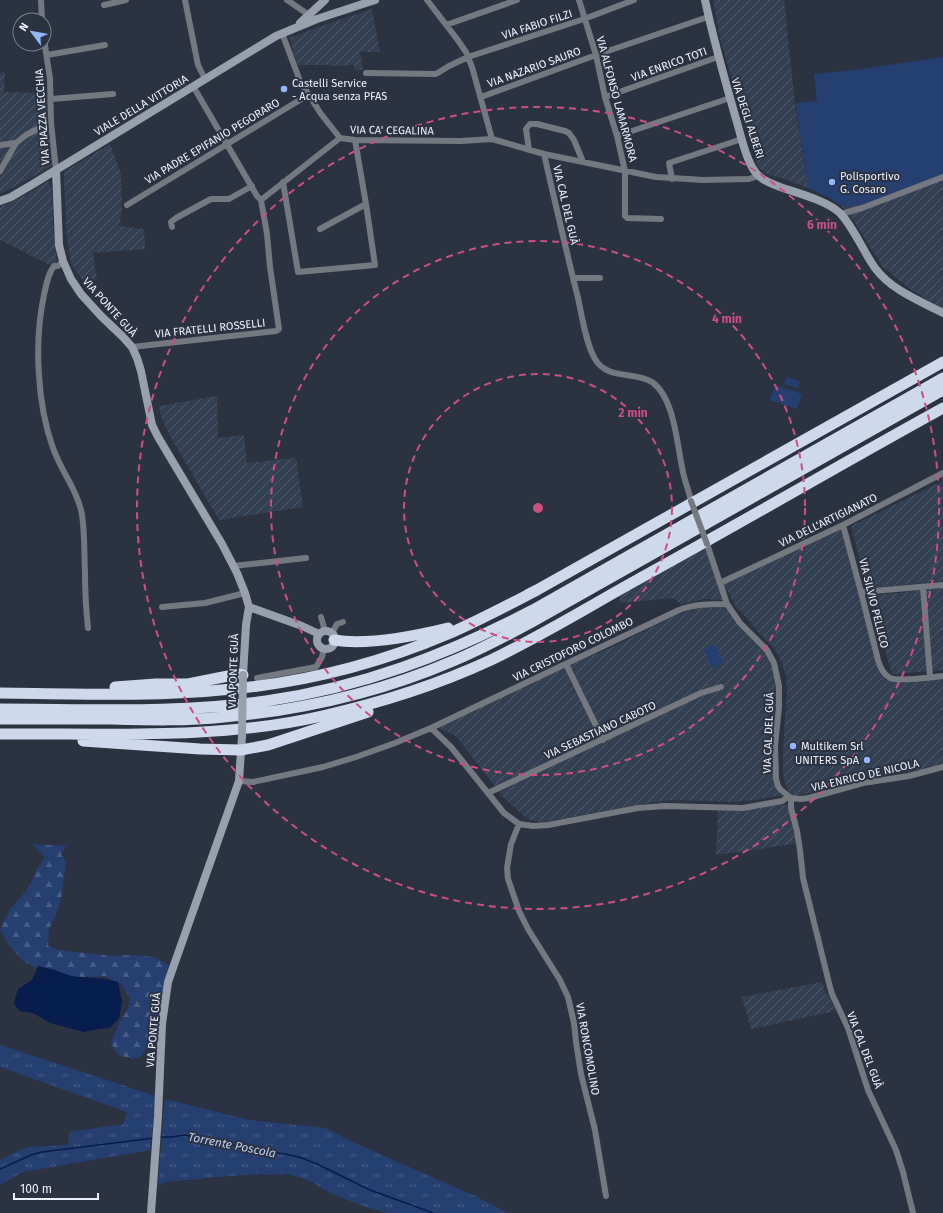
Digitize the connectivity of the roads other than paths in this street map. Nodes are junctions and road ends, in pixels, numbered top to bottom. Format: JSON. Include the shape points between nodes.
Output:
{"nodes":[{"id":1,"x":41,"y":0,"type":"edge"},
{"id":2,"x":126,"y":0,"type":"edge"},
{"id":3,"x":185,"y":0,"type":"edge"},
{"id":4,"x":287,"y":0,"type":"edge"},
{"id":5,"x":325,"y":0,"type":"edge"},
{"id":6,"x":375,"y":0,"type":"edge"},
{"id":7,"x":427,"y":0,"type":"edge"},
{"id":8,"x":517,"y":0,"type":"edge"},
{"id":9,"x":579,"y":0,"type":"edge"},
{"id":10,"x":634,"y":0,"type":"edge"},
{"id":11,"x":704,"y":0,"type":"edge"},
{"id":12,"x":104,"y":5,"type":"dead end"},
{"id":13,"x":42,"y":12,"type":"edge"},
{"id":14,"x":309,"y":15,"type":"junction"},
{"id":15,"x":708,"y":17,"type":"junction"},
{"id":16,"x":584,"y":19,"type":"junction"},
{"id":17,"x":446,"y":25,"type":"junction"},
{"id":18,"x":293,"y":29,"type":"junction"},
{"id":19,"x":282,"y":34,"type":"junction"},
{"id":20,"x":105,"y":45,"type":"dead end"},
{"id":21,"x":46,"y":52,"type":"edge"},
{"id":22,"x":47,"y":55,"type":"junction"},
{"id":23,"x":596,"y":55,"type":"junction"},
{"id":24,"x":468,"y":57,"type":"junction"},
{"id":25,"x":718,"y":57,"type":"junction"},
{"id":26,"x":366,"y":73,"type":"dead end"},
{"id":27,"x":205,"y":79,"type":"junction"},
{"id":28,"x":193,"y":86,"type":"junction"},
{"id":29,"x":113,"y":94,"type":"dead end"},
{"id":30,"x":308,"y":95,"type":"junction"},
{"id":31,"x":481,"y":97,"type":"junction"},
{"id":32,"x":606,"y":98,"type":"junction"},
{"id":33,"x":730,"y":98,"type":"junction"},
{"id":34,"x":51,"y":99,"type":"junction"},
{"id":35,"x":51,"y":122,"type":"junction"},
{"id":36,"x":617,"y":136,"type":"junction"},
{"id":37,"x":340,"y":138,"type":"junction"},
{"id":38,"x":492,"y":139,"type":"junction"},
{"id":39,"x":742,"y":139,"type":"junction"},
{"id":40,"x":355,"y":140,"type":"junction"},
{"id":41,"x":16,"y":144,"type":"junction"},
{"id":42,"x":0,"y":145,"type":"edge"},
{"id":43,"x":227,"y":145,"type":"junction"},
{"id":44,"x":529,"y":150,"type":"junction"},
{"id":45,"x":544,"y":154,"type":"junction"},
{"id":46,"x":583,"y":162,"type":"junction"},
{"id":47,"x":56,"y":170,"type":"junction"},
{"id":48,"x":0,"y":171,"type":"edge"},
{"id":49,"x":626,"y":171,"type":"junction"},
{"id":50,"x":758,"y":176,"type":"junction"},
{"id":51,"x":943,"y":177,"type":"edge"},
{"id":52,"x":672,"y":179,"type":"junction"},
{"id":53,"x":283,"y":182,"type":"junction"},
{"id":54,"x":252,"y":186,"type":"junction"},
{"id":55,"x":261,"y":200,"type":"junction"},
{"id":56,"x":0,"y":201,"type":"edge"},
{"id":57,"x":366,"y":204,"type":"junction"},
{"id":58,"x":127,"y":205,"type":"dead end"},
{"id":59,"x":841,"y":214,"type":"junction"},
{"id":60,"x":661,"y":219,"type":"dead end"},
{"id":61,"x":172,"y":227,"type":"dead end"},
{"id":62,"x":320,"y":229,"type":"dead end"},
{"id":63,"x":63,"y":261,"type":"junction"},
{"id":64,"x":573,"y":278,"type":"junction"},
{"id":65,"x":600,"y":278,"type":"dead end"},
{"id":66,"x":943,"y":313,"type":"edge"},
{"id":67,"x":132,"y":347,"type":"junction"},
{"id":68,"x":943,"y":362,"type":"edge"},
{"id":69,"x":943,"y":378,"type":"edge"},
{"id":70,"x":943,"y":390,"type":"edge"},
{"id":71,"x":943,"y":408,"type":"edge"},
{"id":72,"x":943,"y":473,"type":"edge"},
{"id":73,"x":843,"y":525,"type":"junction"},
{"id":74,"x":306,"y":558,"type":"dead end"},
{"id":75,"x":233,"y":566,"type":"junction"},
{"id":76,"x":720,"y":583,"type":"junction"},
{"id":77,"x":943,"y":585,"type":"edge"},
{"id":78,"x":923,"y":587,"type":"junction"},
{"id":79,"x":537,"y":590,"type":"junction"},
{"id":80,"x":862,"y":592,"type":"junction"},
{"id":81,"x":245,"y":593,"type":"junction"},
{"id":82,"x":727,"y":604,"type":"junction"},
{"id":83,"x":162,"y":607,"type":"dead end"},
{"id":84,"x":249,"y":607,"type":"junction"},
{"id":85,"x":321,"y":617,"type":"dead end"},
{"id":86,"x":343,"y":622,"type":"dead end"},
{"id":87,"x":88,"y":628,"type":"dead end"},
{"id":88,"x":328,"y":635,"type":"junction"},
{"id":89,"x":324,"y":648,"type":"junction"},
{"id":90,"x":490,"y":660,"type":"junction"},
{"id":91,"x":566,"y":664,"type":"junction"},
{"id":92,"x":243,"y":675,"type":"junction"},
{"id":93,"x":943,"y":676,"type":"edge"},
{"id":94,"x":930,"y":677,"type":"junction"},
{"id":95,"x":257,"y":678,"type":"dead end"},
{"id":96,"x":721,"y":687,"type":"dead end"},
{"id":97,"x":0,"y":693,"type":"edge"},
{"id":98,"x":0,"y":709,"type":"edge"},
{"id":99,"x":0,"y":719,"type":"edge"},
{"id":100,"x":431,"y":728,"type":"junction"},
{"id":101,"x":0,"y":734,"type":"edge"},
{"id":102,"x":603,"y":740,"type":"junction"},
{"id":103,"x":241,"y":750,"type":"junction"},
{"id":104,"x":943,"y":767,"type":"edge"},
{"id":105,"x":239,"y":781,"type":"junction"},
{"id":106,"x":488,"y":793,"type":"junction"},
{"id":107,"x":789,"y":798,"type":"junction"},
{"id":108,"x":519,"y":824,"type":"junction"},
{"id":109,"x":606,"y":1196,"type":"dead end"},
{"id":110,"x":151,"y":1213,"type":"edge"},
{"id":111,"x":913,"y":1213,"type":"edge"}],
"edges":[{"from":1,"to":13,"type":"street"},
{"from":2,"to":12,"type":"street"},
{"from":3,"to":27,"type":"street","via":[[198,65]]},
{"from":4,"to":14,"type":"street"},
{"from":5,"to":14,"type":"street"},
{"from":6,"to":18,"type":"street"},
{"from":7,"to":17,"type":"street"},
{"from":8,"to":17,"type":"street"},
{"from":9,"to":16,"type":"street","name":"VIA ALFONSO LAMARMORA"},
{"from":10,"to":16,"type":"street","name":"VIA FABIO FILZI"},
{"from":11,"to":15,"type":"street","name":"VIA DEGLI ALBERI"},
{"from":14,"to":18,"type":"street"},
{"from":15,"to":23,"type":"street","name":"VIA NAZARIO SAURO"},
{"from":15,"to":25,"type":"street","name":"VIA DEGLI ALBERI"},
{"from":16,"to":23,"type":"street","name":"VIA ALFONSO LAMARMORA"},
{"from":16,"to":24,"type":"street","name":"VIA FABIO FILZI"},
{"from":17,"to":24,"type":"street"},
{"from":18,"to":19,"type":"street","name":"VIALE DELLA VITTORIA"},
{"from":19,"to":27,"type":"street","name":"VIALE DELLA VITTORIA"},
{"from":19,"to":30,"type":"street","name":"VIA CA' CEGALINA"},
{"from":20,"to":22,"type":"street"},
{"from":21,"to":22,"type":"street","name":"VIA PIAZZA VECCHIA"},
{"from":22,"to":34,"type":"street","name":"VIA PIAZZA VECCHIA"},
{"from":23,"to":31,"type":"street","name":"VIA NAZARIO SAURO"},
{"from":23,"to":32,"type":"street","name":"VIA ALFONSO LAMARMORA"},
{"from":24,"to":26,"type":"street","name":"VIA FABIO FILZI","via":[[436,74]]},
{"from":24,"to":31,"type":"street"},
{"from":25,"to":32,"type":"street","name":"VIA ENRICO TOTI"},
{"from":25,"to":33,"type":"street","name":"VIA DEGLI ALBERI"},
{"from":27,"to":28,"type":"street","name":"VIALE DELLA VITTORIA"},
{"from":28,"to":43,"type":"street"},
{"from":28,"to":47,"type":"street","name":"VIALE DELLA VITTORIA"},
{"from":29,"to":34,"type":"street"},
{"from":30,"to":37,"type":"street","name":"VIA CA' CEGALINA"},
{"from":30,"to":43,"type":"street","name":"VIA PADRE EPIFANIO PEGORARO"},
{"from":31,"to":38,"type":"street"},
{"from":32,"to":36,"type":"street","name":"VIA ALFONSO LAMARMORA"},
{"from":33,"to":36,"type":"street"},
{"from":33,"to":39,"type":"street","name":"VIA DEGLI ALBERI"},
{"from":34,"to":35,"type":"street","name":"VIA PIAZZA VECCHIA"},
{"from":35,"to":41,"type":"street","via":[[26,135]]},
{"from":35,"to":47,"type":"street","name":"VIA PIAZZA VECCHIA"},
{"from":36,"to":49,"type":"street","name":"VIA ALFONSO LAMARMORA"},
{"from":37,"to":40,"type":"street","name":"VIA CA' CEGALINA"},
{"from":37,"to":53,"type":"street"},
{"from":38,"to":40,"type":"street","name":"VIA CA' CEGALINA"},
{"from":38,"to":44,"type":"street","name":"VIA CAL DEL GUÀ"},
{"from":39,"to":50,"type":"street","name":"VIA DEGLI ALBERI","via":[[751,165]]},
{"from":39,"to":52,"type":"street","via":[[669,163]]},
{"from":40,"to":57,"type":"street"},
{"from":41,"to":42,"type":"street"},
{"from":41,"to":48,"type":"street"},
{"from":43,"to":54,"type":"street"},
{"from":43,"to":58,"type":"street","name":"VIA PADRE EPIFANIO PEGORARO"},
{"from":44,"to":45,"type":"street","name":"VIA CAL DEL GUÀ"},
{"from":44,"to":46,"type":"street","via":[[526,129],[530,124],[537,124],[569,133]]},
{"from":45,"to":46,"type":"street"},
{"from":45,"to":64,"type":"street","name":"VIA CAL DEL GUÀ"},
{"from":46,"to":49,"type":"street"},
{"from":47,"to":56,"type":"street","name":"VIALE DELLA VITTORIA"},
{"from":47,"to":63,"type":"street","name":"VIA PONTE GUÀ","via":[[59,245]]},
{"from":49,"to":52,"type":"street"},
{"from":49,"to":60,"type":"street","name":"VIA ALFONSO LAMARMORA","via":[[625,216]]},
{"from":50,"to":52,"type":"street","via":[[749,179]]},
{"from":50,"to":59,"type":"street","name":"VIA DEGLI ALBERI","via":[[766,182],[815,200]]},
{"from":51,"to":59,"type":"street"},
{"from":53,"to":55,"type":"street"},
{"from":53,"to":57,"type":"street","via":[[298,272],[375,265]]},
{"from":54,"to":55,"type":"street"},
{"from":54,"to":61,"type":"street","via":[[229,199],[211,199],[176,218],[172,222]]},
{"from":55,"to":67,"type":"street","name":"VIA FRATELLI ROSSELLI","via":[[278,330]]},
{"from":57,"to":62,"type":"street"},
{"from":59,"to":66,"type":"street","via":[[883,277],[900,290]]},
{"from":63,"to":67,"type":"street","name":"VIA PONTE GUÀ","via":[[81,294]]},
{"from":63,"to":87,"type":"street","via":[[51,270],[42,306],[39,335],[40,386],[45,420],[53,448],[76,494],[82,515]]},
{"from":64,"to":65,"type":"street"},
{"from":64,"to":76,"type":"street","name":"VIA CAL DEL GUÀ","bridge":true,"via":[[595,360],[612,372],[646,379],[657,386],[670,408],[683,473]]},
{"from":67,"to":75,"type":"street","name":"VIA PONTE GUÀ","via":[[141,371],[152,425]]},
{"from":68,"to":79,"type":"highway"},
{"from":69,"to":98,"type":"highway","via":[[533,610],[475,639],[418,663],[323,690],[238,704],[167,709]]},
{"from":70,"to":99,"type":"highway","via":[[513,632],[470,654],[415,676],[324,702],[238,716],[171,720]]},
{"from":71,"to":90,"type":"highway","via":[[560,624]]},
{"from":72,"to":73,"type":"street","name":"VIA DELL'ARTIGIANATO"},
{"from":73,"to":76,"type":"street","name":"VIA DELL'ARTIGIANATO"},
{"from":73,"to":80,"type":"street","name":"VIA SILVIO PELLICO"},
{"from":74,"to":75,"type":"street"},
{"from":75,"to":81,"type":"street","name":"VIA PONTE GUÀ"},
{"from":76,"to":82,"type":"street","name":"VIA CAL DEL GUÀ"},
{"from":77,"to":78,"type":"street"},
{"from":78,"to":80,"type":"street"},
{"from":78,"to":94,"type":"street"},
{"from":79,"to":88,"type":"highway","via":[[451,627],[403,637],[357,642]]},
{"from":79,"to":97,"type":"highway","via":[[468,625],[414,647],[345,669],[302,679],[202,692]]},
{"from":80,"to":94,"type":"street","name":"VIA SILVIO PELLICO","via":[[880,667],[887,676],[894,679]]},
{"from":81,"to":83,"type":"street","via":[[205,603]]},
{"from":81,"to":84,"type":"street","name":"VIA PONTE GUÀ"},
{"from":82,"to":91,"type":"street","name":"VIA CRISTOFORO COLOMBO","via":[[688,606]]},
{"from":82,"to":107,"type":"street","name":"VIA CAL DEL GUÀ","via":[[740,623],[767,650],[774,663],[779,686],[775,746],[776,779],[780,790]]},
{"from":84,"to":88,"type":"street"},
{"from":84,"to":92,"type":"street","name":"VIA PONTE GUÀ"},
{"from":85,"to":88,"type":"street"},
{"from":86,"to":88,"type":"street","via":[[337,624]]},
{"from":88,"to":89,"type":"street","via":[[332,646]]},
{"from":88,"to":89,"type":"street","via":[[317,637],[319,646]]},
{"from":89,"to":95,"type":"street","via":[[316,667]]},
{"from":90,"to":101,"type":"highway","via":[[388,699],[319,717],[284,723],[200,732],[150,734]]},
{"from":90,"to":103,"type":"highway","via":[[429,690],[310,732]]},
{"from":91,"to":100,"type":"street","name":"VIA CRISTOFORO COLOMBO"},
{"from":91,"to":102,"type":"street"},
{"from":92,"to":97,"type":"highway","via":[[188,684],[41,689]]},
{"from":92,"to":103,"type":"street","name":"VIA PONTE GUÀ","bridge":true},
{"from":93,"to":94,"type":"street"},
{"from":96,"to":102,"type":"street","name":"VIA SEBASTIANO CABOTO","via":[[701,693]]},
{"from":100,"to":105,"type":"street","name":"VIA CRISTOFORO COLOMBO","via":[[323,767],[253,782]]},
{"from":100,"to":106,"type":"street","via":[[451,747]]},
{"from":101,"to":103,"type":"highway"},
{"from":102,"to":106,"type":"street","name":"VIA SEBASTIANO CABOTO"},
{"from":103,"to":105,"type":"street","name":"VIA PONTE GUÀ"},
{"from":104,"to":107,"type":"street","name":"VIA ENRICO DE NICOLA","via":[[909,776],[863,783],[809,798]]},
{"from":105,"to":110,"type":"street","name":"VIA PONTE GUÀ","via":[[168,982],[162,1024]]},
{"from":106,"to":108,"type":"street","via":[[504,813]]},
{"from":107,"to":108,"type":"street","via":[[743,808],[665,806],[638,808],[548,825]]},
{"from":107,"to":111,"type":"street","name":"VIA CAL DEL GUÀ","via":[[797,831],[803,878],[829,983],[848,1028],[868,1090],[896,1150]]},
{"from":108,"to":109,"type":"street","name":"VIA RONCOMOLINO","via":[[511,844],[508,879],[528,929],[568,997]]}]}
